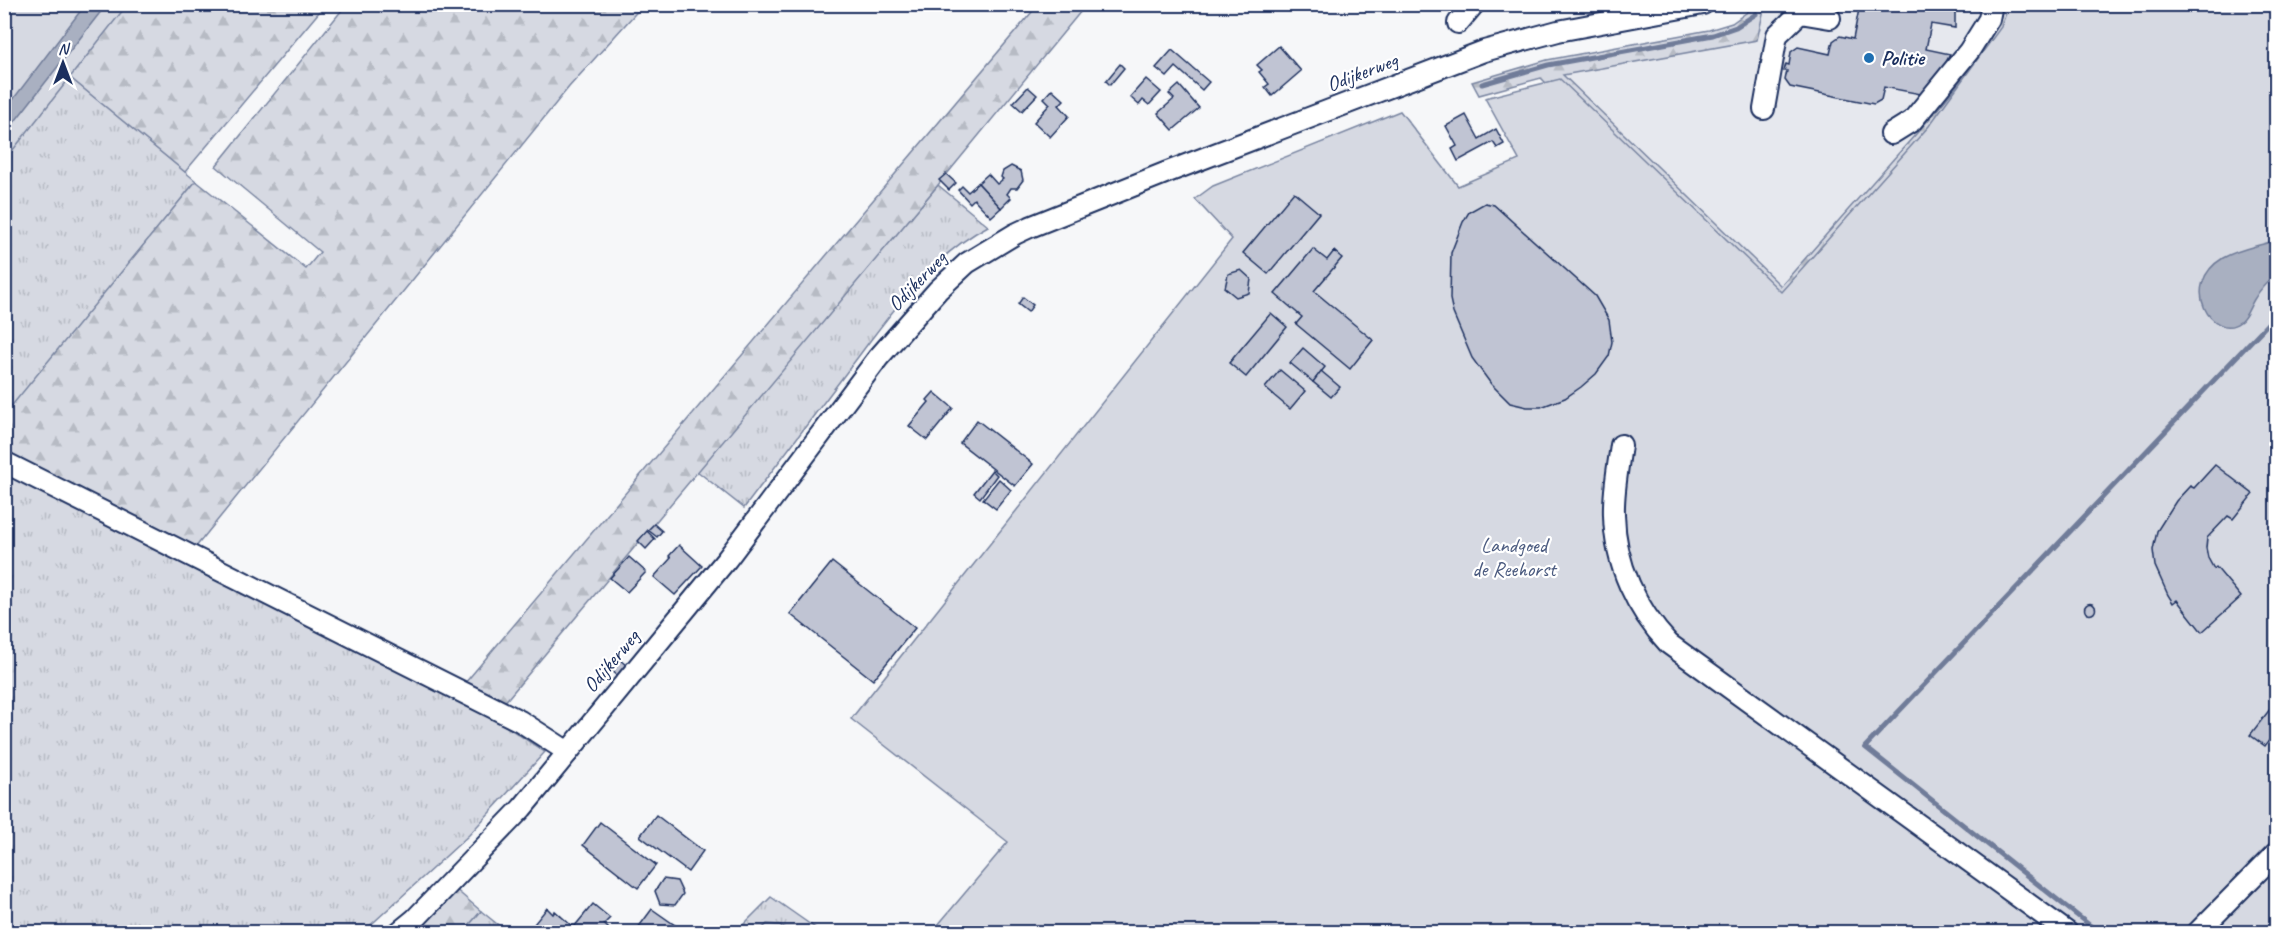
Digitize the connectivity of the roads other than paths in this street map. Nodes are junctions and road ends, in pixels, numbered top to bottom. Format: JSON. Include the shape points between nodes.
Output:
{"nodes":[{"id":1,"x":1474,"y":4,"type":"edge"},
{"id":2,"x":1703,"y":4,"type":"edge"},
{"id":3,"x":1992,"y":4,"type":"edge"},
{"id":4,"x":1800,"y":9,"type":"edge"},
{"id":5,"x":1830,"y":18,"type":"dead end"},
{"id":6,"x":1458,"y":23,"type":"dead end"},
{"id":7,"x":1764,"y":109,"type":"dead end"},
{"id":8,"x":1891,"y":134,"type":"dead end"},
{"id":9,"x":1621,"y":445,"type":"dead end"},
{"id":10,"x":4,"y":462,"type":"edge"},
{"id":11,"x":568,"y":752,"type":"junction"},
{"id":12,"x":2277,"y":853,"type":"edge"},
{"id":13,"x":399,"y":933,"type":"edge"},
{"id":14,"x":2067,"y":933,"type":"edge"},
{"id":15,"x":2198,"y":933,"type":"edge"}],
"edges":[{"from":1,"to":6,"type":"street"},
{"from":2,"to":11,"type":"street","name":"Odijkerweg","via":[[1558,31],[1484,51],[1030,227],[967,264],[938,290],[878,358],[727,559]]},
{"from":3,"to":8,"type":"street","via":[[1989,19],[1969,51],[1912,121]]},
{"from":4,"to":5,"type":"street"},
{"from":4,"to":7,"type":"street","via":[[1777,35]]},
{"from":9,"to":14,"type":"street","via":[[1614,508],[1616,535],[1636,600],[1659,632],[1679,651]]},
{"from":10,"to":11,"type":"street","via":[[520,721]]},
{"from":11,"to":13,"type":"street","name":"Odijkerweg","via":[[522,808]]},
{"from":12,"to":15,"type":"street"}]}
